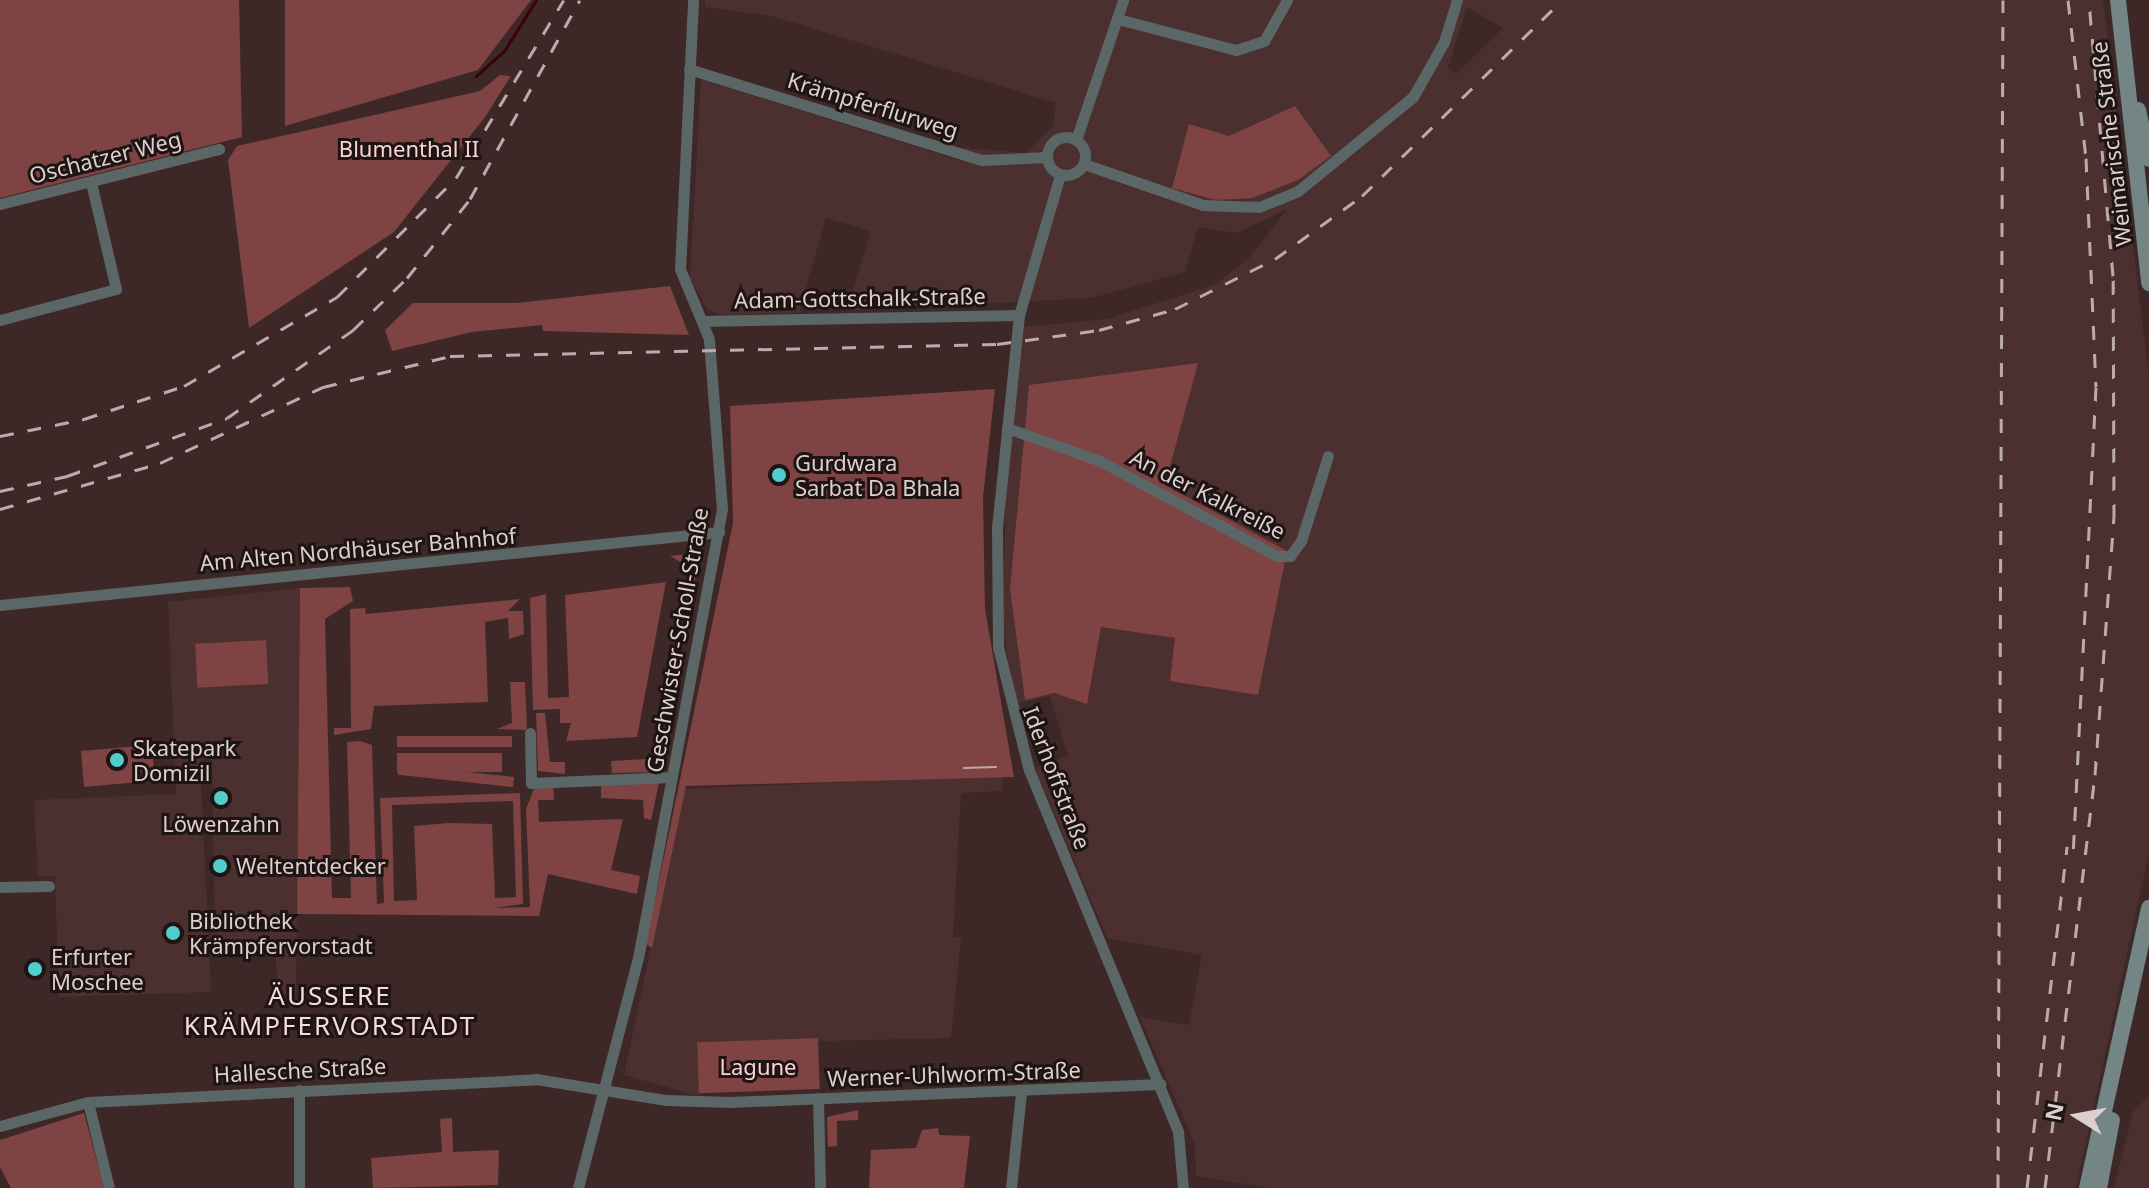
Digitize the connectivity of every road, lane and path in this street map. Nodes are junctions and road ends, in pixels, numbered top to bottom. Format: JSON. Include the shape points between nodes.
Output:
{"nodes":[{"id":1,"x":693,"y":0,"type":"edge"},
{"id":2,"x":1123,"y":0,"type":"edge"},
{"id":3,"x":1287,"y":0,"type":"edge"},
{"id":4,"x":1457,"y":0,"type":"edge"},
{"id":5,"x":2118,"y":0,"type":"edge"},
{"id":6,"x":2130,"y":0,"type":"edge"},
{"id":7,"x":1118,"y":19,"type":"junction"},
{"id":8,"x":689,"y":69,"type":"junction"},
{"id":9,"x":1076,"y":140,"type":"junction"},
{"id":10,"x":219,"y":149,"type":"dead end"},
{"id":11,"x":1047,"y":157,"type":"junction"},
{"id":12,"x":2149,"y":159,"type":"edge"},
{"id":13,"x":1084,"y":164,"type":"junction"},
{"id":14,"x":1060,"y":175,"type":"junction"},
{"id":15,"x":91,"y":182,"type":"junction"},
{"id":16,"x":0,"y":204,"type":"edge"},
{"id":17,"x":2149,"y":283,"type":"edge"},
{"id":18,"x":1019,"y":315,"type":"junction"},
{"id":19,"x":0,"y":320,"type":"edge"},
{"id":20,"x":702,"y":321,"type":"junction"},
{"id":21,"x":1007,"y":428,"type":"junction"},
{"id":22,"x":1328,"y":456,"type":"dead end"},
{"id":23,"x":719,"y":532,"type":"junction"},
{"id":24,"x":0,"y":605,"type":"edge"},
{"id":25,"x":530,"y":733,"type":"dead end"},
{"id":26,"x":672,"y":777,"type":"junction"},
{"id":27,"x":49,"y":886,"type":"dead end"},
{"id":28,"x":0,"y":887,"type":"edge"},
{"id":29,"x":2149,"y":908,"type":"edge"},
{"id":30,"x":2149,"y":958,"type":"edge"},
{"id":31,"x":1161,"y":1084,"type":"junction"},
{"id":32,"x":299,"y":1090,"type":"junction"},
{"id":33,"x":604,"y":1090,"type":"junction"},
{"id":34,"x":1021,"y":1093,"type":"junction"},
{"id":35,"x":818,"y":1098,"type":"junction"},
{"id":36,"x":88,"y":1102,"type":"junction"},
{"id":37,"x":0,"y":1126,"type":"edge"},
{"id":38,"x":109,"y":1188,"type":"edge"},
{"id":39,"x":299,"y":1188,"type":"edge"},
{"id":40,"x":578,"y":1188,"type":"edge"},
{"id":41,"x":820,"y":1188,"type":"edge"},
{"id":42,"x":1011,"y":1188,"type":"edge"},
{"id":43,"x":1183,"y":1188,"type":"edge"},
{"id":44,"x":2087,"y":1188,"type":"edge"},
{"id":45,"x":2099,"y":1188,"type":"edge"}],
"edges":[{"from":1,"to":8,"type":"street","name":"Geschwister-Scholl-Straße"},
{"from":2,"to":7,"type":"street"},
{"from":3,"to":7,"type":"street","via":[[1264,41],[1236,50]]},
{"from":4,"to":13,"type":"street","via":[[1444,42],[1413,97],[1298,191],[1259,207],[1203,205]]},
{"from":5,"to":17,"type":"main road","name":"Weimarische Straße"},
{"from":6,"to":12,"type":"main road","name":"Weimarische Straße"},
{"from":7,"to":9,"type":"street"},
{"from":8,"to":11,"type":"street","name":"Krämpferflurweg","via":[[982,160]]},
{"from":8,"to":20,"type":"street","name":"Geschwister-Scholl-Straße","via":[[680,269]]},
{"from":9,"to":11,"type":"street","via":[[1056,140]]},
{"from":9,"to":13,"type":"street"},
{"from":10,"to":15,"type":"street","name":"Oschatzer Weg"},
{"from":11,"to":14,"type":"street"},
{"from":13,"to":14,"type":"street"},
{"from":14,"to":18,"type":"street","name":"Iderhoffstraße"},
{"from":15,"to":16,"type":"street","name":"Oschatzer Weg"},
{"from":15,"to":19,"type":"street","via":[[116,289]]},
{"from":18,"to":20,"type":"street","name":"Adam-Gottschalk-Straße"},
{"from":18,"to":21,"type":"street","name":"Iderhoffstraße"},
{"from":20,"to":23,"type":"street","name":"Geschwister-Scholl-Straße","via":[[719,435]]},
{"from":21,"to":22,"type":"street","name":"An der Kalkreiße","via":[[1100,461],[1277,556],[1290,556],[1301,541]]},
{"from":21,"to":31,"type":"street","name":"Iderhoffstraße","via":[[995,620],[1009,706]]},
{"from":23,"to":24,"type":"street","name":"Am Alten Nordhäuser Bahnhof"},
{"from":23,"to":26,"type":"street","name":"Geschwister-Scholl-Straße"},
{"from":25,"to":26,"type":"street","via":[[531,783]]},
{"from":26,"to":33,"type":"street","name":"Geschwister-Scholl-Straße"},
{"from":27,"to":28,"type":"street"},
{"from":29,"to":44,"type":"main road"},
{"from":30,"to":45,"type":"main road"},
{"from":31,"to":34,"type":"street","name":"Werner-Uhlworm-Straße"},
{"from":31,"to":43,"type":"street","name":"Iderhoffstraße","via":[[1178,1131]]},
{"from":32,"to":33,"type":"street","name":"Hallesche Straße","via":[[536,1079]]},
{"from":32,"to":36,"type":"street","name":"Hallesche Straße"},
{"from":32,"to":39,"type":"street"},
{"from":33,"to":35,"type":"street","name":"Werner-Uhlworm-Straße","via":[[666,1100]]},
{"from":33,"to":40,"type":"street","name":"Geschwister-Scholl-Straße"},
{"from":34,"to":35,"type":"street","name":"Werner-Uhlworm-Straße"},
{"from":34,"to":42,"type":"street"},
{"from":35,"to":41,"type":"street"},
{"from":36,"to":37,"type":"street","name":"Hallesche Straße"},
{"from":36,"to":38,"type":"street"}]}
